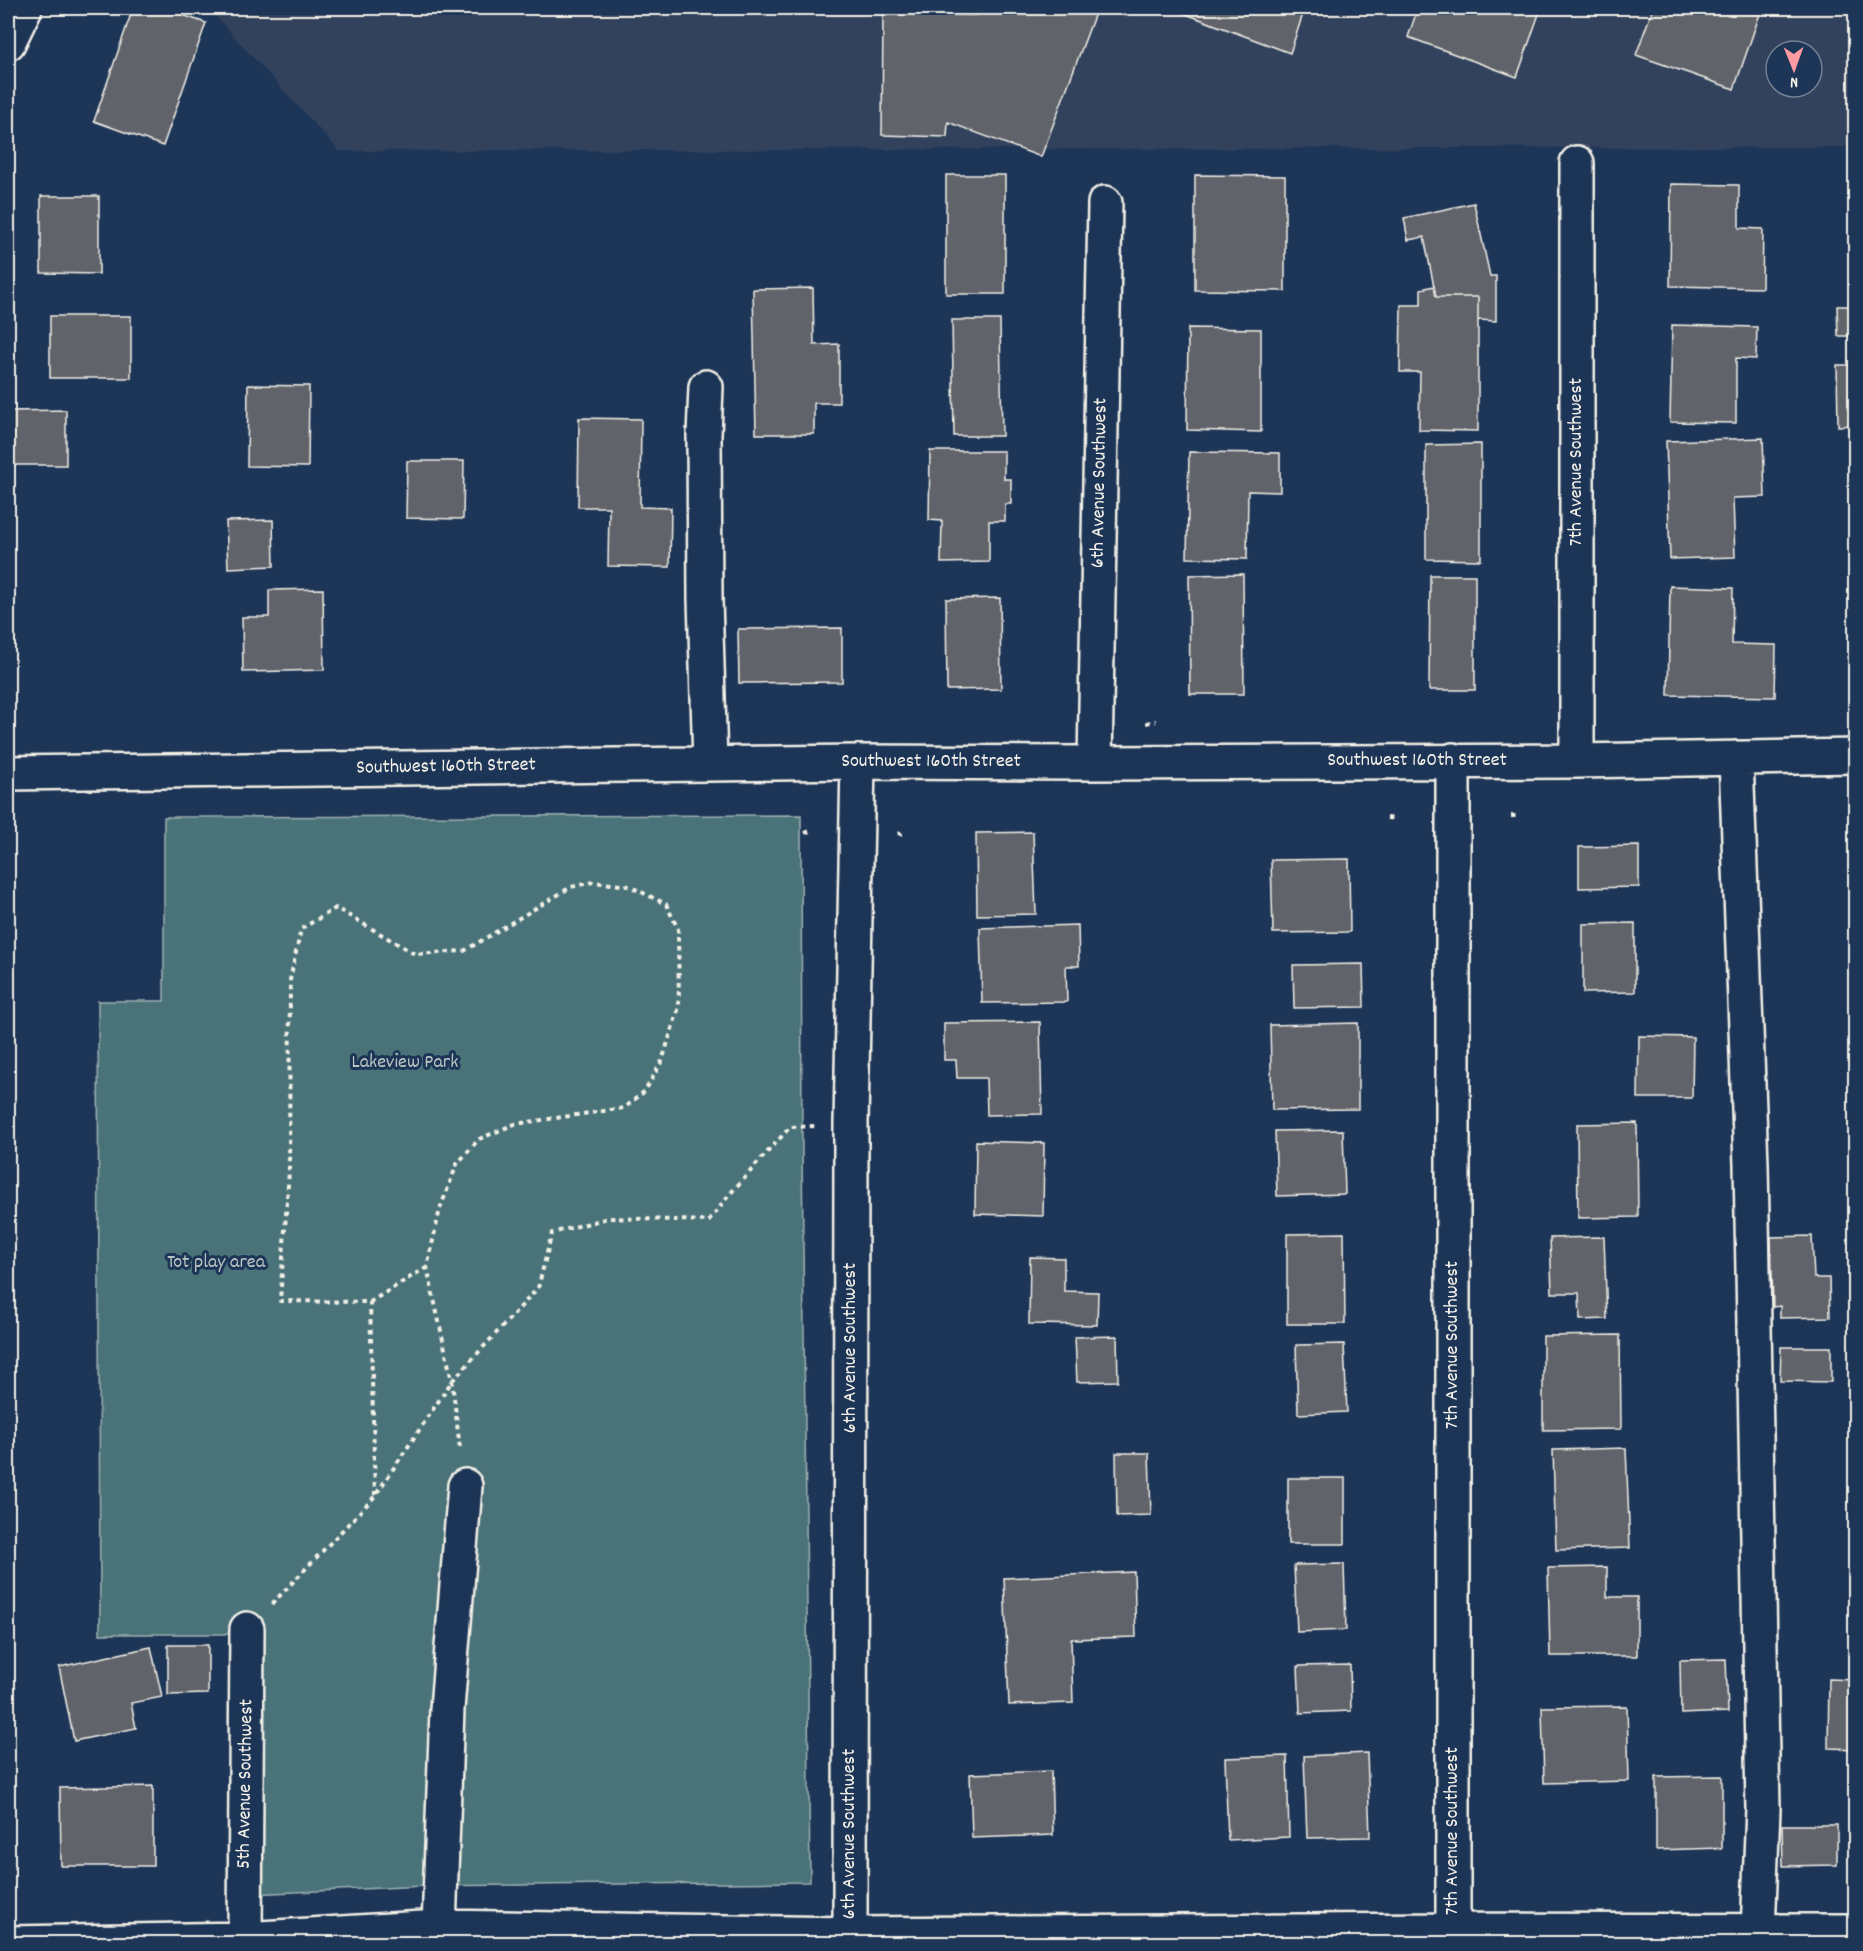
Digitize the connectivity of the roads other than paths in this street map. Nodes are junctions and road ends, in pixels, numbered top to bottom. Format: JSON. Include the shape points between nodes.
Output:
{"nodes":[{"id":1,"x":26,"y":8,"type":"edge"},
{"id":2,"x":8,"y":43,"type":"edge"},
{"id":3,"x":1577,"y":163,"type":"dead end"},
{"id":4,"x":1105,"y":203,"type":"dead end"},
{"id":5,"x":706,"y":387,"type":"dead end"},
{"id":6,"x":1856,"y":756,"type":"edge"},
{"id":7,"x":1736,"y":758,"type":"junction"},
{"id":8,"x":1453,"y":760,"type":"junction"},
{"id":9,"x":1577,"y":761,"type":"junction"},
{"id":10,"x":858,"y":762,"type":"junction"},
{"id":11,"x":1095,"y":763,"type":"junction"},
{"id":12,"x":710,"y":764,"type":"junction"},
{"id":13,"x":8,"y":773,"type":"edge"},
{"id":14,"x":465,"y":1486,"type":"road end"},
{"id":15,"x":247,"y":1629,"type":"road end"},
{"id":16,"x":439,"y":1927,"type":"junction"},
{"id":17,"x":1453,"y":1930,"type":"junction"},
{"id":18,"x":1758,"y":1931,"type":"junction"},
{"id":19,"x":1856,"y":1931,"type":"edge"},
{"id":20,"x":850,"y":1934,"type":"junction"},
{"id":21,"x":245,"y":1938,"type":"junction"},
{"id":22,"x":8,"y":1943,"type":"edge"}],
"edges":[{"from":1,"to":2,"type":"street"},
{"from":3,"to":9,"type":"street","name":"7th Avenue Southwest"},
{"from":4,"to":11,"type":"street","name":"6th Avenue Southwest"},
{"from":5,"to":12,"type":"street","via":[[705,576]]},
{"from":6,"to":7,"type":"street","name":"Southwest 160th Street"},
{"from":7,"to":9,"type":"street","name":"Southwest 160th Street"},
{"from":7,"to":18,"type":"street","via":[[1751,1164],[1763,1809]]},
{"from":8,"to":9,"type":"street","name":"Southwest 160th Street"},
{"from":8,"to":11,"type":"street","name":"Southwest 160th Street"},
{"from":8,"to":17,"type":"street","name":"7th Avenue Southwest"},
{"from":10,"to":11,"type":"street","name":"Southwest 160th Street"},
{"from":10,"to":12,"type":"street","name":"Southwest 160th Street"},
{"from":10,"to":20,"type":"street","name":"6th Avenue Southwest","via":[[851,1124]]},
{"from":12,"to":13,"type":"street","name":"Southwest 160th Street"},
{"from":14,"to":16,"type":"street","via":[[447,1709]]},
{"from":15,"to":21,"type":"street","name":"5th Avenue Southwest"},
{"from":16,"to":20,"type":"street"},
{"from":16,"to":21,"type":"street"},
{"from":17,"to":18,"type":"street"},
{"from":17,"to":20,"type":"street"},
{"from":18,"to":19,"type":"street"},
{"from":21,"to":22,"type":"street"}]}
